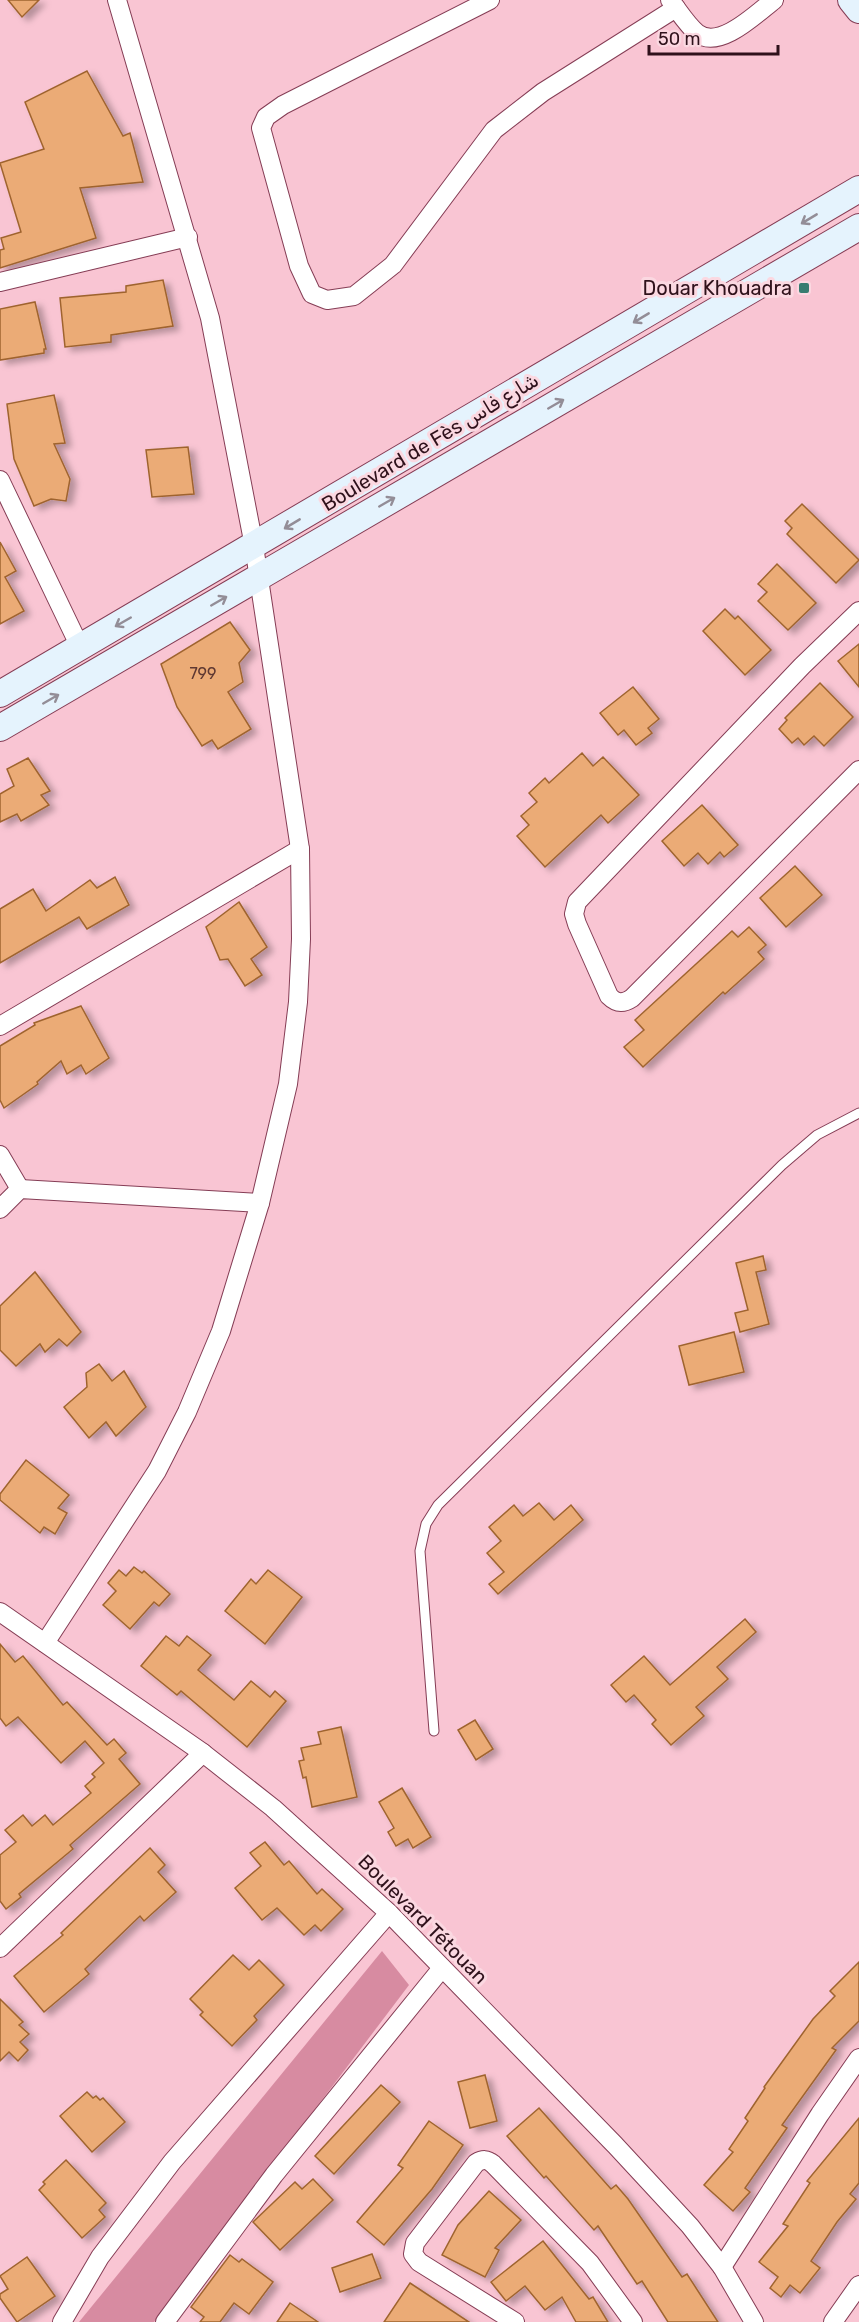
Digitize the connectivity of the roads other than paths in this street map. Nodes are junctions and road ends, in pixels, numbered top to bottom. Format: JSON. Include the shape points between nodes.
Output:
{"nodes":[{"id":1,"x":117,"y":0,"type":"edge"},
{"id":2,"x":490,"y":0,"type":"edge"},
{"id":3,"x":774,"y":0,"type":"edge"},
{"id":4,"x":851,"y":0,"type":"edge"},
{"id":5,"x":673,"y":4,"type":"edge"},
{"id":6,"x":859,"y":10,"type":"edge"},
{"id":7,"x":859,"y":189,"type":"edge"},
{"id":8,"x":859,"y":227,"type":"edge"},
{"id":9,"x":188,"y":237,"type":"junction"},
{"id":10,"x":0,"y":282,"type":"edge"},
{"id":11,"x":0,"y":480,"type":"edge"},
{"id":12,"x":254,"y":546,"type":"junction"},
{"id":13,"x":259,"y":577,"type":"junction"},
{"id":14,"x":859,"y":611,"type":"edge"},
{"id":15,"x":80,"y":647,"type":"junction"},
{"id":16,"x":0,"y":694,"type":"edge"},
{"id":17,"x":0,"y":728,"type":"edge"},
{"id":18,"x":859,"y":770,"type":"edge"},
{"id":19,"x":300,"y":849,"type":"junction"},
{"id":20,"x":0,"y":1026,"type":"edge"},
{"id":21,"x":859,"y":1113,"type":"edge"},
{"id":22,"x":0,"y":1155,"type":"edge"},
{"id":23,"x":20,"y":1189,"type":"junction"},
{"id":24,"x":260,"y":1203,"type":"junction"},
{"id":25,"x":0,"y":1209,"type":"edge"},
{"id":26,"x":1,"y":1615,"type":"edge"},
{"id":27,"x":45,"y":1642,"type":"junction"},
{"id":28,"x":434,"y":1731,"type":"dead end"},
{"id":29,"x":203,"y":1753,"type":"junction"},
{"id":30,"x":389,"y":1913,"type":"junction"},
{"id":31,"x":0,"y":1948,"type":"edge"},
{"id":32,"x":442,"y":1968,"type":"junction"},
{"id":33,"x":859,"y":2058,"type":"edge"},
{"id":34,"x":722,"y":2267,"type":"junction"},
{"id":35,"x":859,"y":2285,"type":"edge"},
{"id":36,"x":62,"y":2322,"type":"edge"},
{"id":37,"x":165,"y":2322,"type":"edge"},
{"id":38,"x":515,"y":2322,"type":"edge"},
{"id":39,"x":633,"y":2322,"type":"edge"},
{"id":40,"x":754,"y":2322,"type":"edge"},
{"id":41,"x":833,"y":2322,"type":"edge"}],
"edges":[{"from":1,"to":9,"type":"street"},
{"from":2,"to":5,"type":"street","via":[[266,117],[261,128],[298,266],[312,294],[327,300],[354,296],[393,265],[494,130]]},
{"from":3,"to":5,"type":"street","via":[[733,32],[713,38],[698,34]]},
{"from":4,"to":6,"type":"main road"},
{"from":7,"to":12,"type":"main road","name":"Boulevard de Fès شارع فاس","one_way":true},
{"from":13,"to":8,"type":"main road","name":"Boulevard de Fès شارع فاس","one_way":true},
{"from":9,"to":10,"type":"street"},
{"from":9,"to":12,"type":"street","via":[[210,318]]},
{"from":11,"to":15,"type":"street"},
{"from":12,"to":13,"type":"street"},
{"from":12,"to":15,"type":"main road","name":"Boulevard de Fès شارع فاس","one_way":true},
{"from":17,"to":13,"type":"main road","name":"Boulevard de Fès شارع فاس","one_way":true},
{"from":13,"to":19,"type":"street"},
{"from":14,"to":18,"type":"street","via":[[577,902],[577,924],[609,996],[621,1003],[632,998]]},
{"from":15,"to":16,"type":"main road","name":"Boulevard de Fès شارع فاس"},
{"from":19,"to":20,"type":"street"},
{"from":19,"to":24,"type":"street","via":[[301,939],[295,1025],[288,1084]]},
{"from":21,"to":28,"type":"lane","via":[[817,1135],[782,1165],[431,1515],[422,1536],[421,1572]]},
{"from":22,"to":23,"type":"street"},
{"from":23,"to":24,"type":"street"},
{"from":23,"to":25,"type":"street"},
{"from":24,"to":27,"type":"street","via":[[221,1331],[187,1412],[157,1471]]},
{"from":26,"to":27,"type":"street","name":"Boulevard Tétouan"},
{"from":27,"to":29,"type":"street","name":"Boulevard Tétouan"},
{"from":29,"to":30,"type":"street","name":"Boulevard Tétouan","via":[[273,1808]]},
{"from":29,"to":31,"type":"street"},
{"from":30,"to":32,"type":"street","name":"Boulevard Tétouan"},
{"from":30,"to":36,"type":"street","via":[[172,2162],[100,2257]]},
{"from":32,"to":34,"type":"street","name":"Boulevard Tétouan","via":[[648,2179]]},
{"from":32,"to":37,"type":"street","via":[[274,2175]]},
{"from":33,"to":34,"type":"street"},
{"from":34,"to":40,"type":"street","name":"Boulevard Tétouan"},
{"from":35,"to":41,"type":"street"},
{"from":38,"to":39,"type":"street","via":[[419,2262],[413,2254],[415,2243],[481,2160],[493,2164],[590,2263]]}]}
